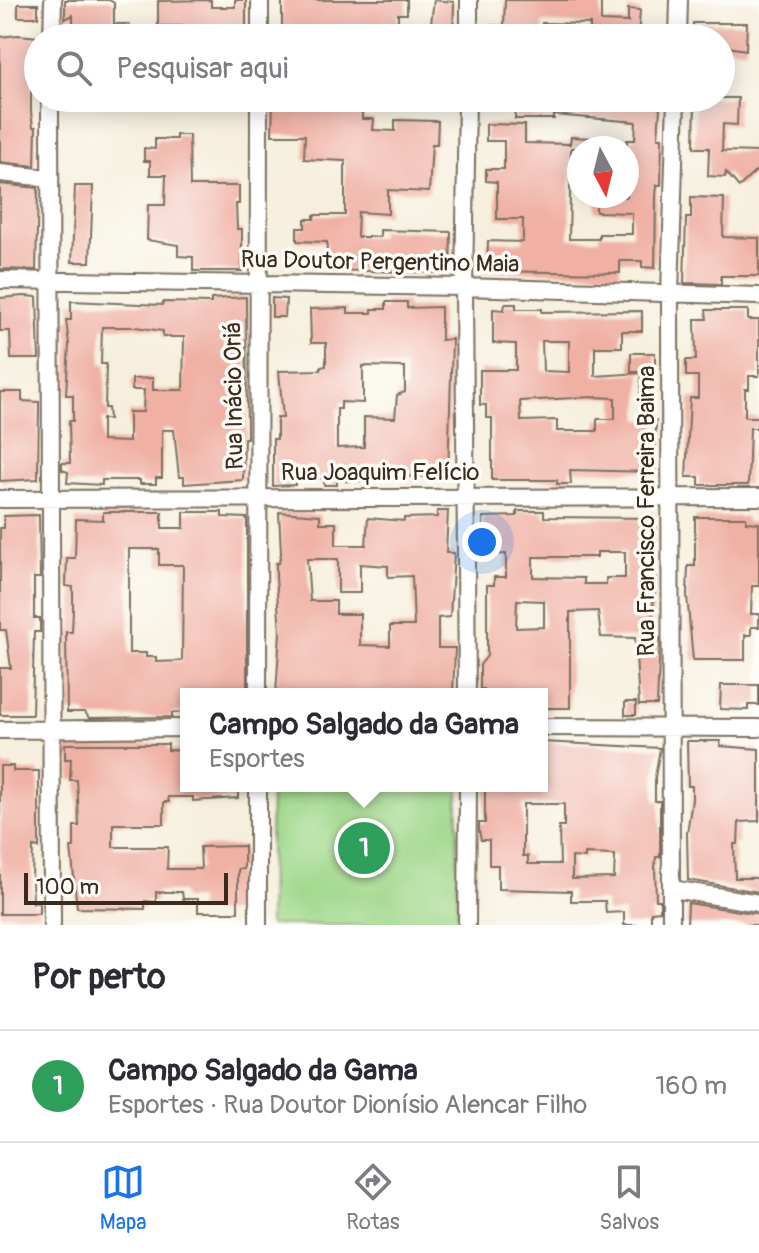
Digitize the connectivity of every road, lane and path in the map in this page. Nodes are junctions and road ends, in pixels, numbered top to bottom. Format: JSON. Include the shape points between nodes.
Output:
{"nodes":[{"id":1,"x":53,"y":0,"type":"edge"},
{"id":2,"x":260,"y":0,"type":"edge"},
{"id":3,"x":469,"y":0,"type":"edge"},
{"id":4,"x":679,"y":0,"type":"edge"},
{"id":5,"x":52,"y":24,"type":"edge"},
{"id":6,"x":260,"y":24,"type":"edge"},
{"id":7,"x":469,"y":24,"type":"edge"},
{"id":8,"x":678,"y":24,"type":"edge"},
{"id":9,"x":50,"y":112,"type":"edge"},
{"id":10,"x":259,"y":112,"type":"edge"},
{"id":11,"x":467,"y":112,"type":"edge"},
{"id":12,"x":676,"y":112,"type":"edge"},
{"id":13,"x":0,"y":173,"type":"edge"},
{"id":14,"x":48,"y":178,"type":"junction"},
{"id":15,"x":0,"y":280,"type":"edge"},
{"id":16,"x":52,"y":280,"type":"junction"},
{"id":17,"x":257,"y":283,"type":"junction"},
{"id":18,"x":464,"y":287,"type":"junction"},
{"id":19,"x":670,"y":294,"type":"junction"},
{"id":20,"x":759,"y":296,"type":"edge"},
{"id":21,"x":672,"y":495,"type":"junction"},
{"id":22,"x":259,"y":496,"type":"junction"},
{"id":23,"x":466,"y":497,"type":"junction"},
{"id":24,"x":759,"y":497,"type":"edge"},
{"id":25,"x":0,"y":499,"type":"edge"},
{"id":26,"x":51,"y":499,"type":"junction"},
{"id":27,"x":258,"y":688,"type":"edge"},
{"id":28,"x":467,"y":688,"type":"edge"},
{"id":29,"x":668,"y":726,"type":"junction"},
{"id":30,"x":548,"y":727,"type":"edge"},
{"id":31,"x":180,"y":728,"type":"edge"},
{"id":32,"x":759,"y":728,"type":"edge"},
{"id":33,"x":51,"y":729,"type":"junction"},
{"id":34,"x":0,"y":730,"type":"edge"},
{"id":35,"x":258,"y":792,"type":"edge"},
{"id":36,"x":468,"y":792,"type":"edge"},
{"id":37,"x":672,"y":889,"type":"junction"},
{"id":38,"x":759,"y":903,"type":"edge"},
{"id":39,"x":52,"y":925,"type":"edge"},
{"id":40,"x":258,"y":925,"type":"edge"},
{"id":41,"x":467,"y":925,"type":"edge"},
{"id":42,"x":671,"y":925,"type":"edge"}],
"edges":[{"from":1,"to":5,"type":"street"},
{"from":2,"to":6,"type":"street"},
{"from":3,"to":7,"type":"street"},
{"from":4,"to":8,"type":"street"},
{"from":9,"to":14,"type":"street"},
{"from":10,"to":17,"type":"street","name":"Rua Inácio Oriá"},
{"from":11,"to":18,"type":"street"},
{"from":12,"to":19,"type":"street","name":"Rua Francisco Ferreira Baima"},
{"from":13,"to":14,"type":"street"},
{"from":14,"to":16,"type":"street"},
{"from":15,"to":16,"type":"street","name":"Rua Doutor Pergentino Maia"},
{"from":16,"to":17,"type":"street","name":"Rua Doutor Pergentino Maia"},
{"from":16,"to":26,"type":"street"},
{"from":17,"to":18,"type":"street","name":"Rua Doutor Pergentino Maia"},
{"from":17,"to":22,"type":"street","name":"Rua Inácio Oriá"},
{"from":18,"to":19,"type":"street","name":"Rua Doutor Pergentino Maia"},
{"from":18,"to":23,"type":"street"},
{"from":19,"to":20,"type":"street","name":"Rua Doutor Pergentino Maia"},
{"from":19,"to":21,"type":"street","name":"Rua Francisco Ferreira Baima"},
{"from":21,"to":23,"type":"street","name":"Rua Joaquim Felício"},
{"from":21,"to":24,"type":"street","name":"Rua Joaquim Felício"},
{"from":21,"to":29,"type":"street","name":"Rua Francisco Ferreira Baima"},
{"from":22,"to":23,"type":"street","name":"Rua Joaquim Felício"},
{"from":22,"to":26,"type":"street","name":"Rua Joaquim Felício"},
{"from":22,"to":27,"type":"street","name":"Rua Inácio Oriá"},
{"from":23,"to":28,"type":"street"},
{"from":25,"to":26,"type":"street","name":"Rua Joaquim Felício"},
{"from":26,"to":33,"type":"street"},
{"from":29,"to":30,"type":"street"},
{"from":29,"to":32,"type":"street"},
{"from":29,"to":37,"type":"street","name":"Rua Francisco Ferreira Baima"},
{"from":31,"to":33,"type":"street"},
{"from":33,"to":34,"type":"street"},
{"from":33,"to":39,"type":"street"},
{"from":35,"to":40,"type":"street"},
{"from":36,"to":41,"type":"street"},
{"from":37,"to":38,"type":"street"},
{"from":37,"to":42,"type":"street","name":"Rua Francisco Ferreira Baima"}]}
